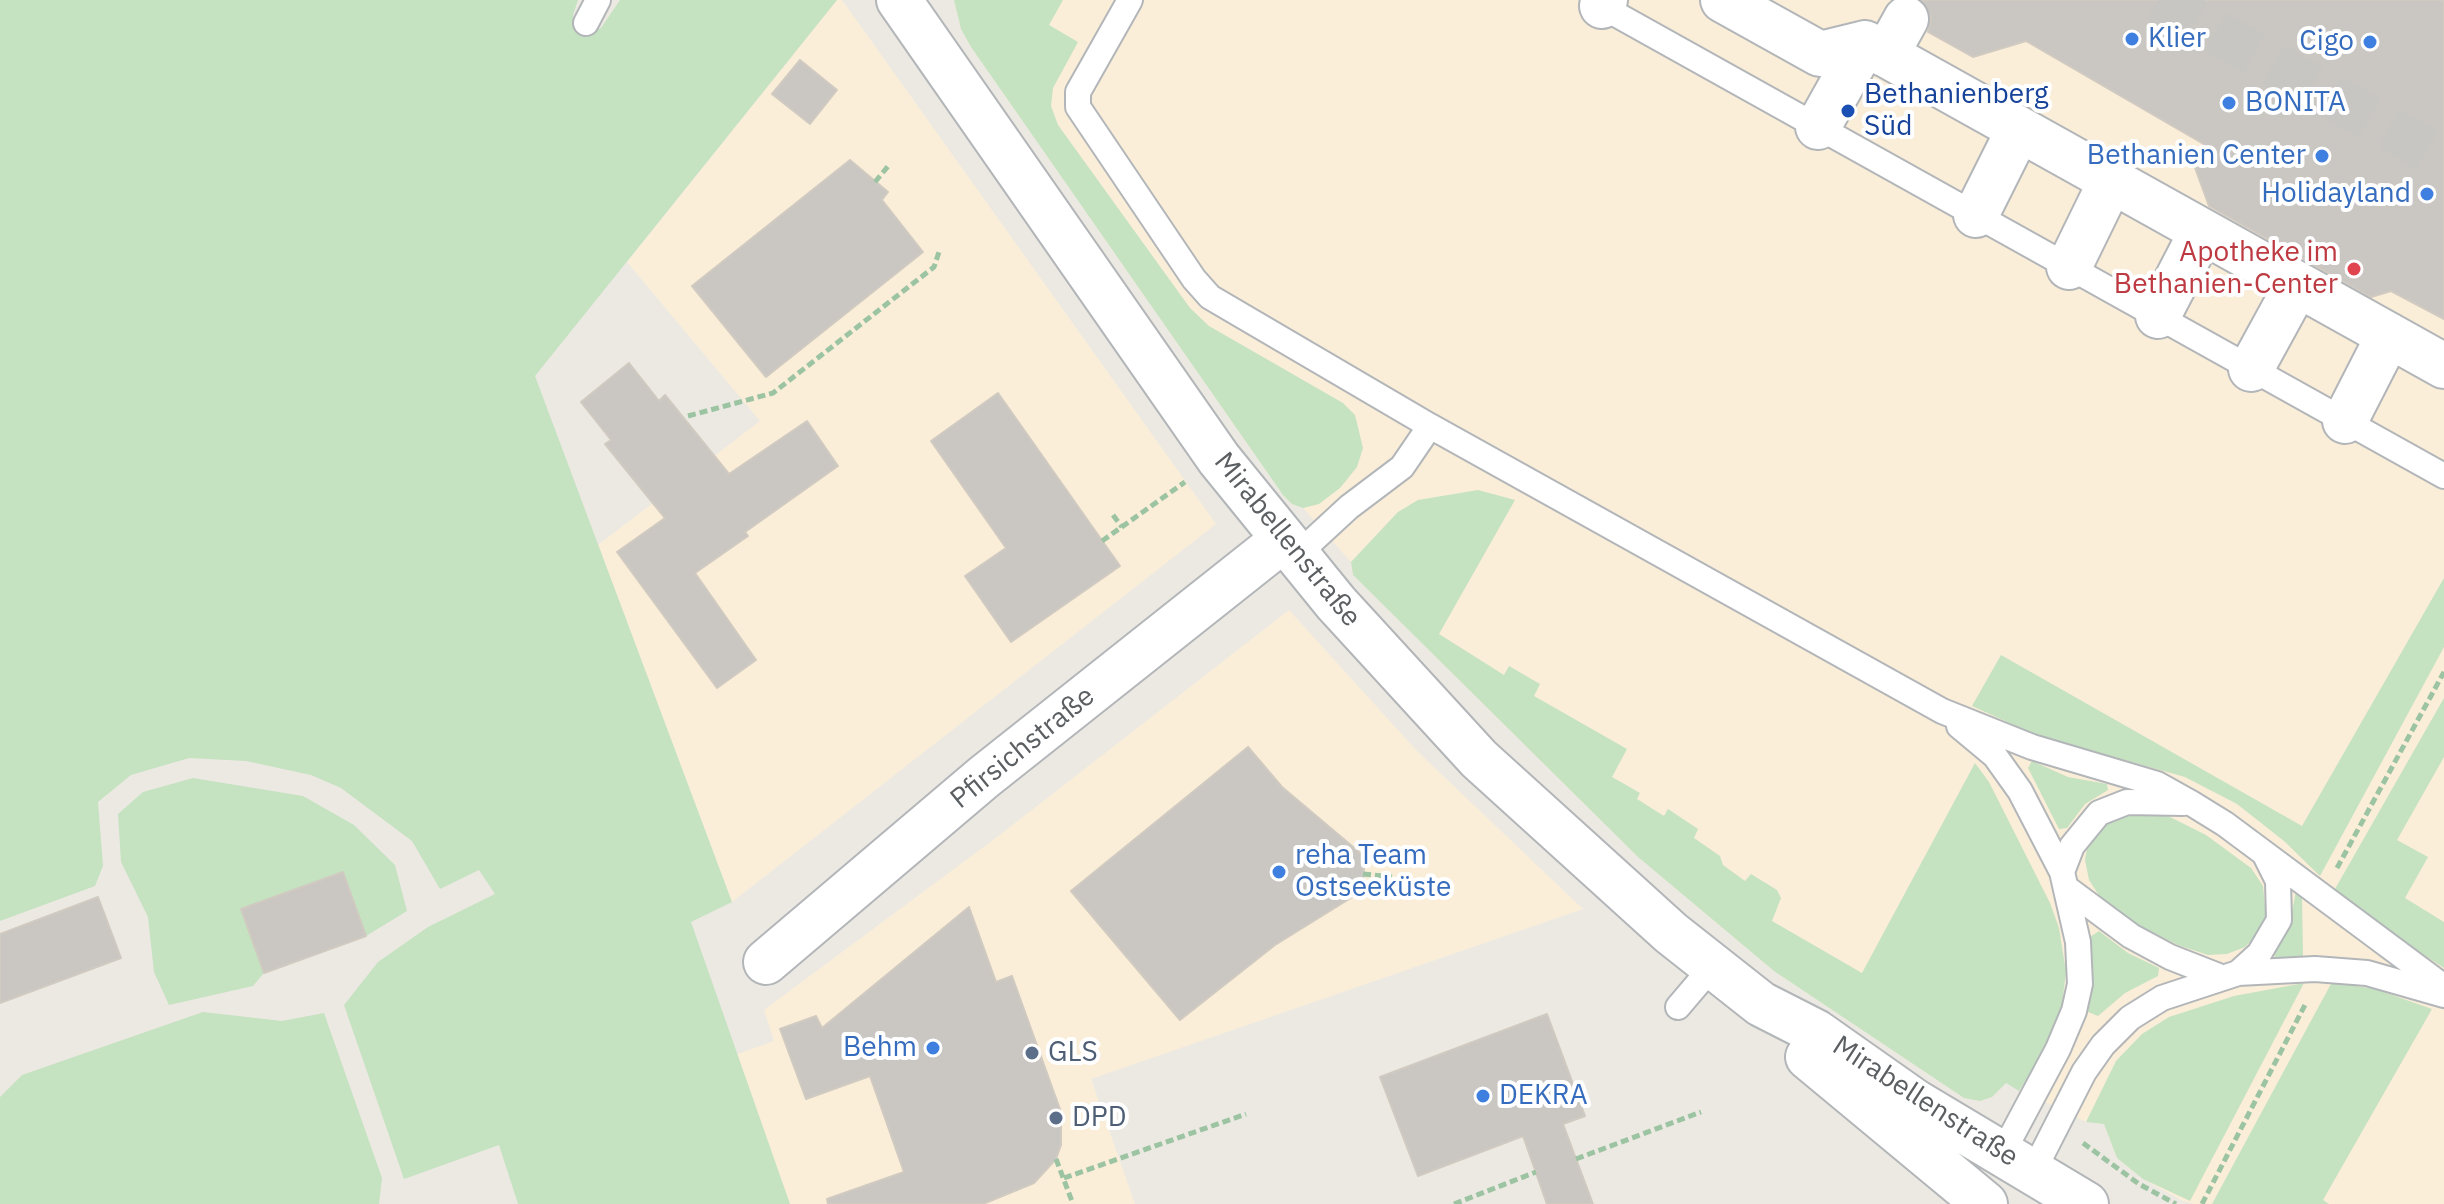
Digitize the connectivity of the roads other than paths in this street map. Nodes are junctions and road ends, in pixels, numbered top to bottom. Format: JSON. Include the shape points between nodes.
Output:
{"nodes":[{"id":1,"x":598,"y":0,"type":"edge"},
{"id":2,"x":899,"y":0,"type":"edge"},
{"id":3,"x":1130,"y":0,"type":"edge"},
{"id":4,"x":1723,"y":0,"type":"edge"},
{"id":5,"x":1599,"y":2,"type":"edge"},
{"id":6,"x":586,"y":23,"type":"dead end"},
{"id":7,"x":1886,"y":39,"type":"junction"},
{"id":8,"x":1818,"y":127,"type":"junction"},
{"id":9,"x":2019,"y":129,"type":"junction"},
{"id":10,"x":2111,"y":181,"type":"junction"},
{"id":11,"x":1976,"y":215,"type":"junction"},
{"id":12,"x":2202,"y":231,"type":"junction"},
{"id":13,"x":2069,"y":267,"type":"junction"},
{"id":14,"x":2297,"y":285,"type":"junction"},
{"id":15,"x":2158,"y":316,"type":"junction"},
{"id":16,"x":2389,"y":335,"type":"junction"},
{"id":17,"x":2444,"y":366,"type":"edge"},
{"id":18,"x":2251,"y":369,"type":"junction"},
{"id":19,"x":2345,"y":421,"type":"junction"},
{"id":20,"x":1430,"y":426,"type":"junction"},
{"id":21,"x":2444,"y":476,"type":"edge"},
{"id":22,"x":1290,"y":547,"type":"junction"},
{"id":23,"x":1942,"y":711,"type":"junction"},
{"id":24,"x":2191,"y":803,"type":"junction"},
{"id":25,"x":2263,"y":852,"type":"junction"},
{"id":26,"x":2066,"y":881,"type":"junction"},
{"id":27,"x":766,"y":962,"type":"dead end"},
{"id":28,"x":1712,"y":967,"type":"junction"},
{"id":29,"x":2230,"y":975,"type":"junction"},
{"id":30,"x":2444,"y":987,"type":"edge"},
{"id":31,"x":2444,"y":995,"type":"edge"},
{"id":32,"x":1761,"y":1004,"type":"junction"},
{"id":33,"x":1678,"y":1007,"type":"dead end"},
{"id":34,"x":2017,"y":1163,"type":"junction"},
{"id":35,"x":1989,"y":1204,"type":"edge"},
{"id":36,"x":2086,"y":1204,"type":"edge"}],
"edges":[{"from":1,"to":6,"type":"lane"},
{"from":2,"to":22,"type":"street","name":"Mirabellenstraße","via":[[1219,459]]},
{"from":3,"to":20,"type":"lane","via":[[1078,92],[1078,107],[1194,279],[1210,297]]},
{"from":4,"to":7,"type":"street","via":[[1820,54]]},
{"from":5,"to":8,"type":"lane"},
{"from":7,"to":8,"type":"street"},
{"from":7,"to":9,"type":"street"},
{"from":8,"to":11,"type":"lane"},
{"from":9,"to":10,"type":"street"},
{"from":9,"to":11,"type":"street"},
{"from":10,"to":12,"type":"street"},
{"from":10,"to":13,"type":"street"},
{"from":11,"to":13,"type":"lane"},
{"from":12,"to":14,"type":"street"},
{"from":12,"to":15,"type":"street"},
{"from":13,"to":15,"type":"lane"},
{"from":14,"to":16,"type":"street"},
{"from":14,"to":18,"type":"street"},
{"from":15,"to":18,"type":"lane"},
{"from":16,"to":17,"type":"street"},
{"from":16,"to":19,"type":"street"},
{"from":18,"to":19,"type":"lane"},
{"from":19,"to":21,"type":"lane"},
{"from":20,"to":22,"type":"lane","via":[[1402,467]]},
{"from":20,"to":23,"type":"lane"},
{"from":22,"to":27,"type":"street","name":"Pfirsichstraße","via":[[984,777]]},
{"from":22,"to":28,"type":"street","name":"Mirabellenstraße","via":[[1479,759]]},
{"from":23,"to":24,"type":"lane","via":[[2032,747],[2157,784]]},
{"from":23,"to":26,"type":"lane","via":[[1995,756],[2020,791]]},
{"from":24,"to":25,"type":"lane"},
{"from":24,"to":26,"type":"lane","via":[[2127,802],[2099,813],[2072,846]]},
{"from":25,"to":29,"type":"lane","via":[[2278,881],[2279,920],[2259,954]]},
{"from":25,"to":30,"type":"lane"},
{"from":26,"to":29,"type":"lane","via":[[2131,936],[2170,957]]},
{"from":26,"to":34,"type":"lane","via":[[2080,984]]},
{"from":28,"to":32,"type":"street","name":"Mirabellenstraße"},
{"from":28,"to":33,"type":"lane"},
{"from":29,"to":31,"type":"lane","via":[[2315,969],[2367,973]]},
{"from":29,"to":34,"type":"lane","via":[[2162,998],[2130,1018],[2084,1072],[2055,1132]]},
{"from":32,"to":34,"type":"street","name":"Mirabellenstraße","via":[[1816,1032],[1914,1101]]},
{"from":32,"to":35,"type":"street","name":"Mirabellenstraße","via":[[1800,1051]]},
{"from":34,"to":35,"type":"street"},
{"from":34,"to":36,"type":"street","name":"Mirabellenstraße"}]}
